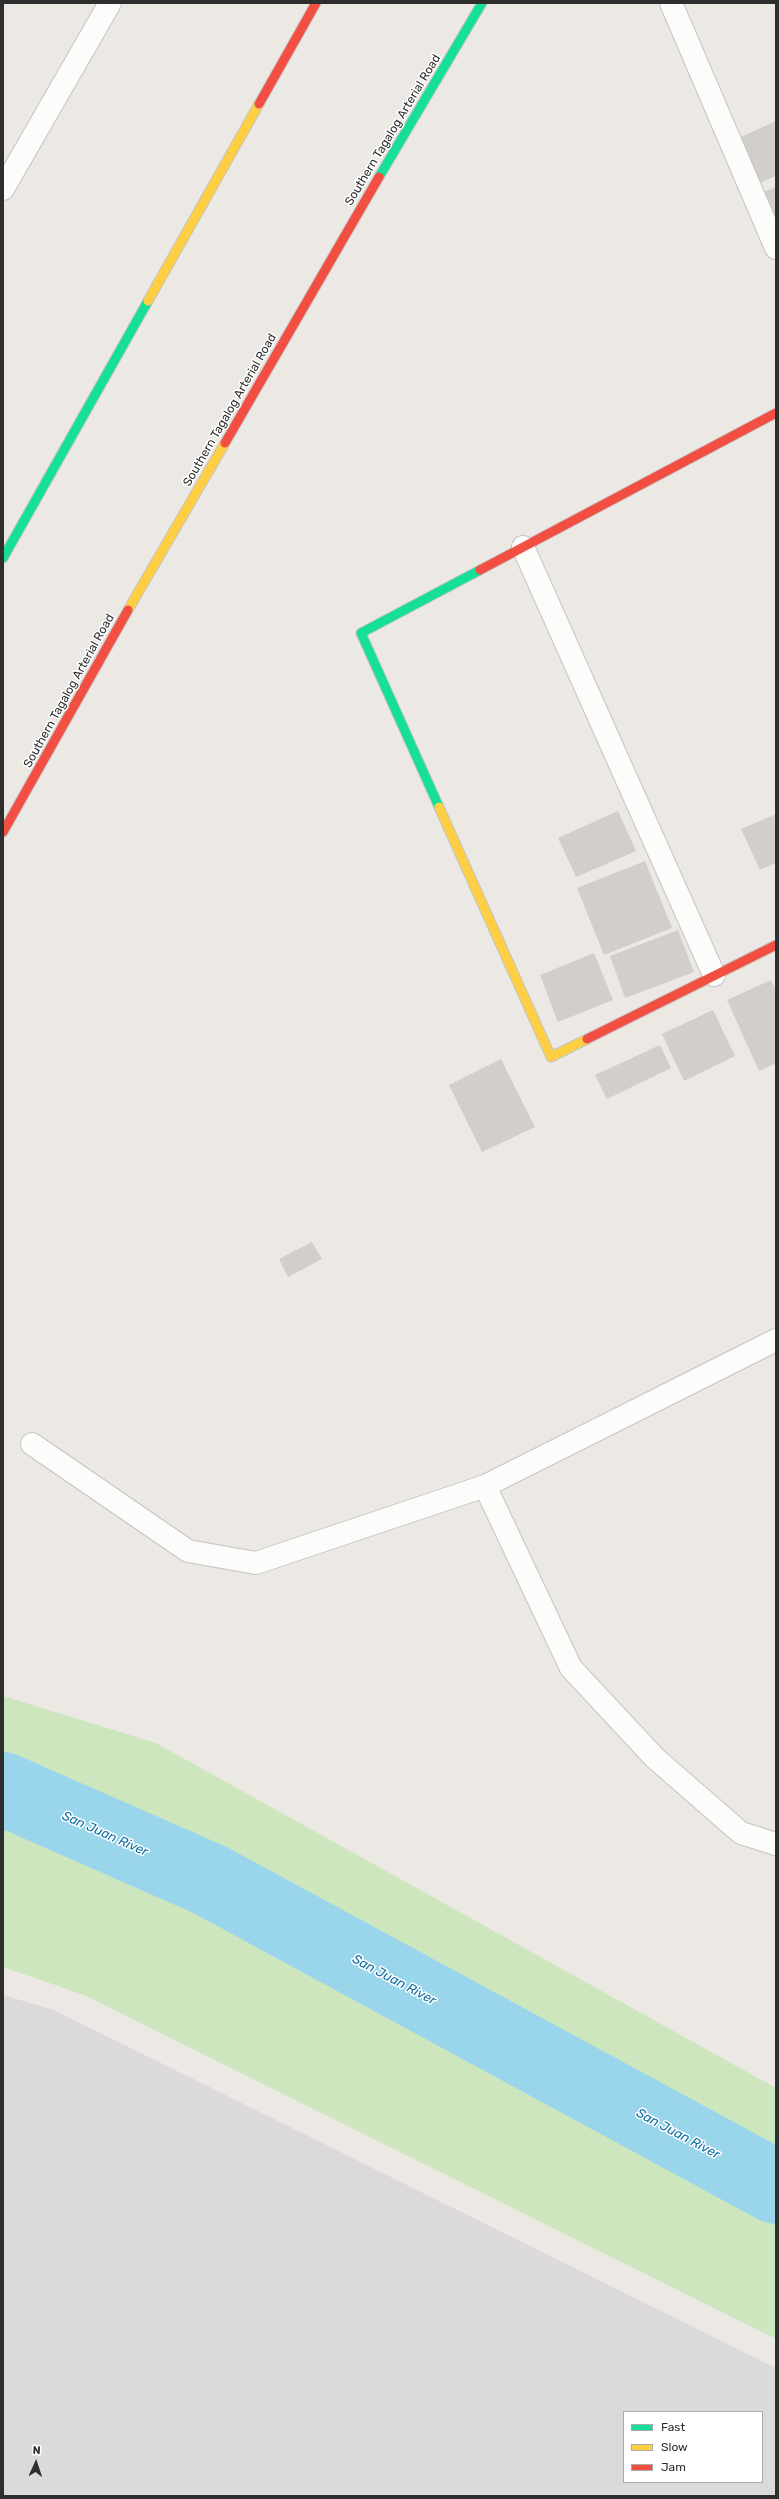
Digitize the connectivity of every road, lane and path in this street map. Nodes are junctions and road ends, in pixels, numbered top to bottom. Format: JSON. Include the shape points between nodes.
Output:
{"nodes":[{"id":1,"x":110,"y":3,"type":"edge"},
{"id":2,"x":316,"y":3,"type":"edge"},
{"id":3,"x":482,"y":3,"type":"edge"},
{"id":4,"x":671,"y":3,"type":"edge"},
{"id":5,"x":3,"y":189,"type":"edge"},
{"id":6,"x":776,"y":248,"type":"edge"},
{"id":7,"x":776,"y":413,"type":"edge"},
{"id":8,"x":523,"y":547,"type":"junction"},
{"id":9,"x":3,"y":558,"type":"edge"},
{"id":10,"x":3,"y":832,"type":"edge"},
{"id":11,"x":776,"y":945,"type":"edge"},
{"id":12,"x":714,"y":975,"type":"junction"},
{"id":13,"x":776,"y":1340,"type":"edge"},
{"id":14,"x":32,"y":1444,"type":"dead end"},
{"id":15,"x":485,"y":1486,"type":"junction"},
{"id":16,"x":776,"y":1844,"type":"edge"}],
"edges":[{"from":1,"to":5,"type":"street"},
{"from":2,"to":9,"type":"main road"},
{"from":3,"to":10,"type":"main road","name":"Southern Tagalog Arterial Road","via":[[90,677]]},
{"from":4,"to":6,"type":"street"},
{"from":7,"to":8,"type":"main road"},
{"from":8,"to":12,"type":"street"},
{"from":8,"to":12,"type":"main road","via":[[361,633],[370,655],[551,1057]]},
{"from":11,"to":12,"type":"main road"},
{"from":13,"to":15,"type":"street"},
{"from":14,"to":15,"type":"street","via":[[188,1551],[256,1563]]},
{"from":15,"to":16,"type":"street","via":[[571,1668],[656,1758],[741,1833]]}]}
